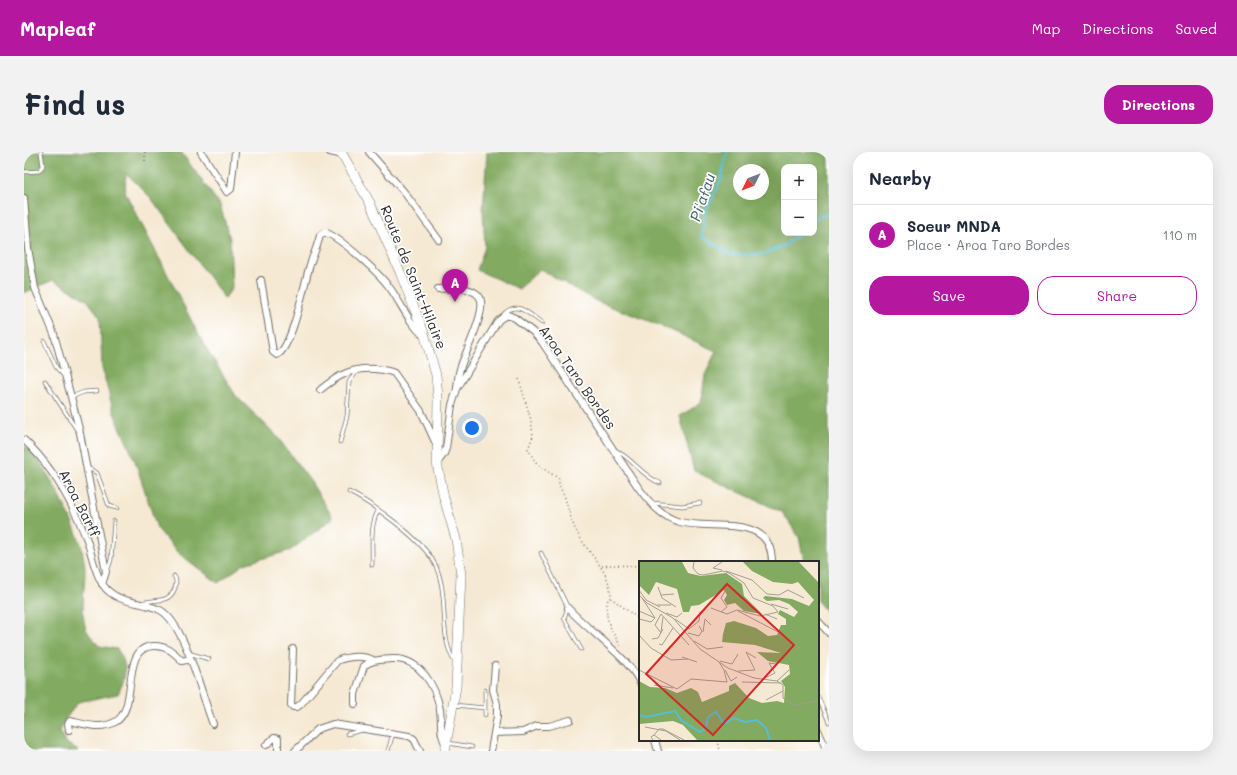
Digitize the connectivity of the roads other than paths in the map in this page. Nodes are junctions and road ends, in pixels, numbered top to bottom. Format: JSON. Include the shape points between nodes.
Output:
{"nodes":[{"id":1,"x":41,"y":152,"type":"edge"},
{"id":2,"x":200,"y":152,"type":"edge"},
{"id":3,"x":235,"y":152,"type":"edge"},
{"id":4,"x":330,"y":152,"type":"edge"},
{"id":5,"x":369,"y":152,"type":"edge"},
{"id":6,"x":342,"y":154,"type":"edge"},
{"id":7,"x":24,"y":172,"type":"edge"},
{"id":8,"x":24,"y":198,"type":"edge"},
{"id":9,"x":439,"y":240,"type":"dead end"},
{"id":10,"x":261,"y":280,"type":"dead end"},
{"id":11,"x":438,"y":289,"type":"dead end"},
{"id":12,"x":499,"y":320,"type":"junction"},
{"id":13,"x":542,"y":323,"type":"dead end"},
{"id":14,"x":426,"y":338,"type":"junction"},
{"id":15,"x":44,"y":341,"type":"dead end"},
{"id":16,"x":358,"y":369,"type":"junction"},
{"id":17,"x":65,"y":377,"type":"junction"},
{"id":18,"x":45,"y":381,"type":"dead end"},
{"id":19,"x":457,"y":389,"type":"junction"},
{"id":20,"x":320,"y":390,"type":"dead end"},
{"id":21,"x":97,"y":391,"type":"dead end"},
{"id":22,"x":71,"y":397,"type":"junction"},
{"id":23,"x":80,"y":434,"type":"junction"},
{"id":24,"x":24,"y":440,"type":"edge"},
{"id":25,"x":340,"y":442,"type":"dead end"},
{"id":26,"x":437,"y":446,"type":"junction"},
{"id":27,"x":614,"y":449,"type":"junction"},
{"id":28,"x":438,"y":463,"type":"junction"},
{"id":29,"x":86,"y":467,"type":"junction"},
{"id":30,"x":660,"y":482,"type":"dead end"},
{"id":31,"x":349,"y":492,"type":"dead end"},
{"id":32,"x":649,"y":502,"type":"junction"},
{"id":33,"x":700,"y":503,"type":"dead end"},
{"id":34,"x":117,"y":508,"type":"dead end"},
{"id":35,"x":378,"y":511,"type":"junction"},
{"id":36,"x":114,"y":521,"type":"dead end"},
{"id":37,"x":772,"y":552,"type":"junction"},
{"id":38,"x":542,"y":553,"type":"dead end"},
{"id":39,"x":772,"y":561,"type":"edge"},
{"id":40,"x":776,"y":561,"type":"edge"},
{"id":41,"x":372,"y":565,"type":"dead end"},
{"id":42,"x":106,"y":576,"type":"junction"},
{"id":43,"x":174,"y":576,"type":"dead end"},
{"id":44,"x":102,"y":584,"type":"junction"},
{"id":45,"x":139,"y":604,"type":"junction"},
{"id":46,"x":568,"y":608,"type":"junction"},
{"id":47,"x":819,"y":623,"type":"edge"},
{"id":48,"x":829,"y":633,"type":"edge"},
{"id":49,"x":293,"y":649,"type":"dead end"},
{"id":50,"x":581,"y":649,"type":"dead end"},
{"id":51,"x":189,"y":656,"type":"junction"},
{"id":52,"x":209,"y":659,"type":"dead end"},
{"id":53,"x":373,"y":660,"type":"junction"},
{"id":54,"x":457,"y":665,"type":"junction"},
{"id":55,"x":495,"y":666,"type":"dead end"},
{"id":56,"x":639,"y":680,"type":"edge"},
{"id":57,"x":485,"y":690,"type":"dead end"},
{"id":58,"x":819,"y":699,"type":"edge"},
{"id":59,"x":355,"y":704,"type":"dead end"},
{"id":60,"x":454,"y":705,"type":"junction"},
{"id":61,"x":485,"y":708,"type":"junction"},
{"id":62,"x":485,"y":715,"type":"dead end"},
{"id":63,"x":570,"y":720,"type":"dead end"},
{"id":64,"x":829,"y":722,"type":"edge"},
{"id":65,"x":213,"y":724,"type":"dead end"},
{"id":66,"x":367,"y":729,"type":"junction"},
{"id":67,"x":69,"y":730,"type":"dead end"},
{"id":68,"x":819,"y":732,"type":"edge"},
{"id":69,"x":393,"y":733,"type":"junction"},
{"id":70,"x":494,"y":733,"type":"junction"},
{"id":71,"x":347,"y":734,"type":"dead end"},
{"id":72,"x":655,"y":741,"type":"edge"},
{"id":73,"x":266,"y":745,"type":"dead end"},
{"id":74,"x":446,"y":746,"type":"edge"},
{"id":75,"x":472,"y":747,"type":"dead end"},
{"id":76,"x":278,"y":751,"type":"edge"},
{"id":77,"x":295,"y":751,"type":"edge"},
{"id":78,"x":388,"y":751,"type":"edge"},
{"id":79,"x":420,"y":751,"type":"edge"},
{"id":80,"x":491,"y":751,"type":"edge"},
{"id":81,"x":658,"y":751,"type":"edge"},
{"id":82,"x":827,"y":751,"type":"edge"}],
"edges":[{"from":1,"to":7,"type":"lane","via":[[43,166],[38,171]]},
{"from":2,"to":3,"type":"street","via":[[227,192],[233,184]]},
{"from":4,"to":6,"type":"street"},
{"from":5,"to":9,"type":"street","via":[[404,192]]},
{"from":6,"to":14,"type":"main road","name":"Route de Saint-Hilaire","via":[[370,203]]},
{"from":8,"to":17,"type":"street","name":"Aroa Barff","via":[[28,248],[35,288],[54,334]]},
{"from":10,"to":14,"type":"street","via":[[273,352],[277,355],[283,350],[295,321],[308,269],[320,235],[327,233],[380,276],[414,327]]},
{"from":11,"to":19,"type":"street","name":"Aroa Taro Bordes","via":[[467,290],[479,295],[481,300],[480,316],[460,369]]},
{"from":12,"to":13,"type":"lane","name":"Aroa Taro Bordes","via":[[508,309],[516,306]]},
{"from":12,"to":19,"type":"street","name":"Aroa Taro Bordes"},
{"from":12,"to":27,"type":"street","name":"Aroa Taro Bordes","via":[[508,315],[533,332]]},
{"from":14,"to":26,"type":"main road","name":"Route de Saint-Hilaire","via":[[436,375]]},
{"from":15,"to":17,"type":"lane","via":[[56,367]]},
{"from":16,"to":20,"type":"street","via":[[338,376]]},
{"from":16,"to":25,"type":"lane","via":[[349,382],[347,416]]},
{"from":16,"to":26,"type":"street","via":[[388,370],[394,373],[421,411]]},
{"from":17,"to":22,"type":"street","name":"Aroa Barff"},
{"from":18,"to":23,"type":"lane","name":"Aroa Barff"},
{"from":19,"to":28,"type":"street","name":"Aroa Taro Bordes","via":[[446,448]]},
{"from":21,"to":22,"type":"lane"},
{"from":22,"to":23,"type":"street","name":"Aroa Barff"},
{"from":23,"to":29,"type":"street","name":"Aroa Barff"},
{"from":24,"to":44,"type":"street","name":"Aroa Barff","via":[[52,474],[72,508],[82,527]]},
{"from":26,"to":28,"type":"main road","name":"Route de Saint-Hilaire"},
{"from":27,"to":30,"type":"lane","name":"Aroa Taro Bordes","via":[[631,459],[653,480]]},
{"from":27,"to":32,"type":"street","name":"Aroa Taro Bordes"},
{"from":28,"to":54,"type":"main road","name":"Route de Saint-Hilaire","via":[[460,556],[461,598]]},
{"from":29,"to":34,"type":"lane","name":"Aroa Barff","via":[[97,473],[109,506]]},
{"from":29,"to":42,"type":"street","name":"Aroa Barff"},
{"from":31,"to":35,"type":"lane"},
{"from":32,"to":33,"type":"lane","via":[[682,506]]},
{"from":32,"to":37,"type":"street","name":"Aroa Taro Bordes","via":[[678,522],[741,526],[752,530],[766,540]]},
{"from":35,"to":41,"type":"lane","via":[[372,527]]},
{"from":35,"to":54,"type":"lane","via":[[418,542],[433,560],[441,581],[450,655]]},
{"from":36,"to":42,"type":"lane","name":"Aroa Barff","via":[[111,560]]},
{"from":37,"to":39,"type":"street"},
{"from":37,"to":40,"type":"street","name":"Aroa Taro Bordes"},
{"from":38,"to":46,"type":"lane"},
{"from":42,"to":44,"type":"street","name":"Aroa Barff"},
{"from":43,"to":45,"type":"lane","name":"Aroa Barff","via":[[176,585],[171,596],[162,601],[146,601]]},
{"from":44,"to":45,"type":"street","name":"Aroa Barff","via":[[123,600]]},
{"from":45,"to":51,"type":"street","name":"Aroa Barff","via":[[160,610],[167,615]]},
{"from":46,"to":50,"type":"lane","via":[[564,618]]},
{"from":46,"to":56,"type":"street","via":[[627,664]]},
{"from":47,"to":48,"type":"street"},
{"from":49,"to":53,"type":"street","via":[[293,707],[301,704],[337,661],[361,657]]},
{"from":51,"to":52,"type":"lane"},
{"from":51,"to":65,"type":"street","name":"Aroa Barff"},
{"from":51,"to":67,"type":"street","via":[[182,661],[173,652],[158,646],[150,646],[140,651],[134,664],[126,706],[120,719],[115,723],[98,726],[70,721]]},
{"from":53,"to":59,"type":"street","via":[[364,666],[355,694]]},
{"from":53,"to":74,"type":"street","via":[[404,659],[421,670],[437,698],[441,737]]},
{"from":54,"to":60,"type":"main road","name":"Route de Saint-Hilaire"},
{"from":55,"to":70,"type":"street","via":[[493,690],[497,704]]},
{"from":57,"to":61,"type":"lane"},
{"from":58,"to":64,"type":"lane"},
{"from":60,"to":61,"type":"lane"},
{"from":60,"to":74,"type":"main road","name":"Route de Saint-Hilaire"},
{"from":61,"to":62,"type":"lane"},
{"from":63,"to":70,"type":"street","via":[[549,726],[537,726],[523,732]]},
{"from":66,"to":69,"type":"street"},
{"from":66,"to":71,"type":"lane"},
{"from":66,"to":77,"type":"street","via":[[342,724],[325,726],[311,734]]},
{"from":68,"to":82,"type":"street"},
{"from":69,"to":78,"type":"lane"},
{"from":69,"to":79,"type":"street","via":[[414,739]]},
{"from":70,"to":80,"type":"street"},
{"from":72,"to":81,"type":"street"},
{"from":73,"to":76,"type":"street","via":[[274,738],[278,739]]},
{"from":74,"to":75,"type":"lane"}]}
